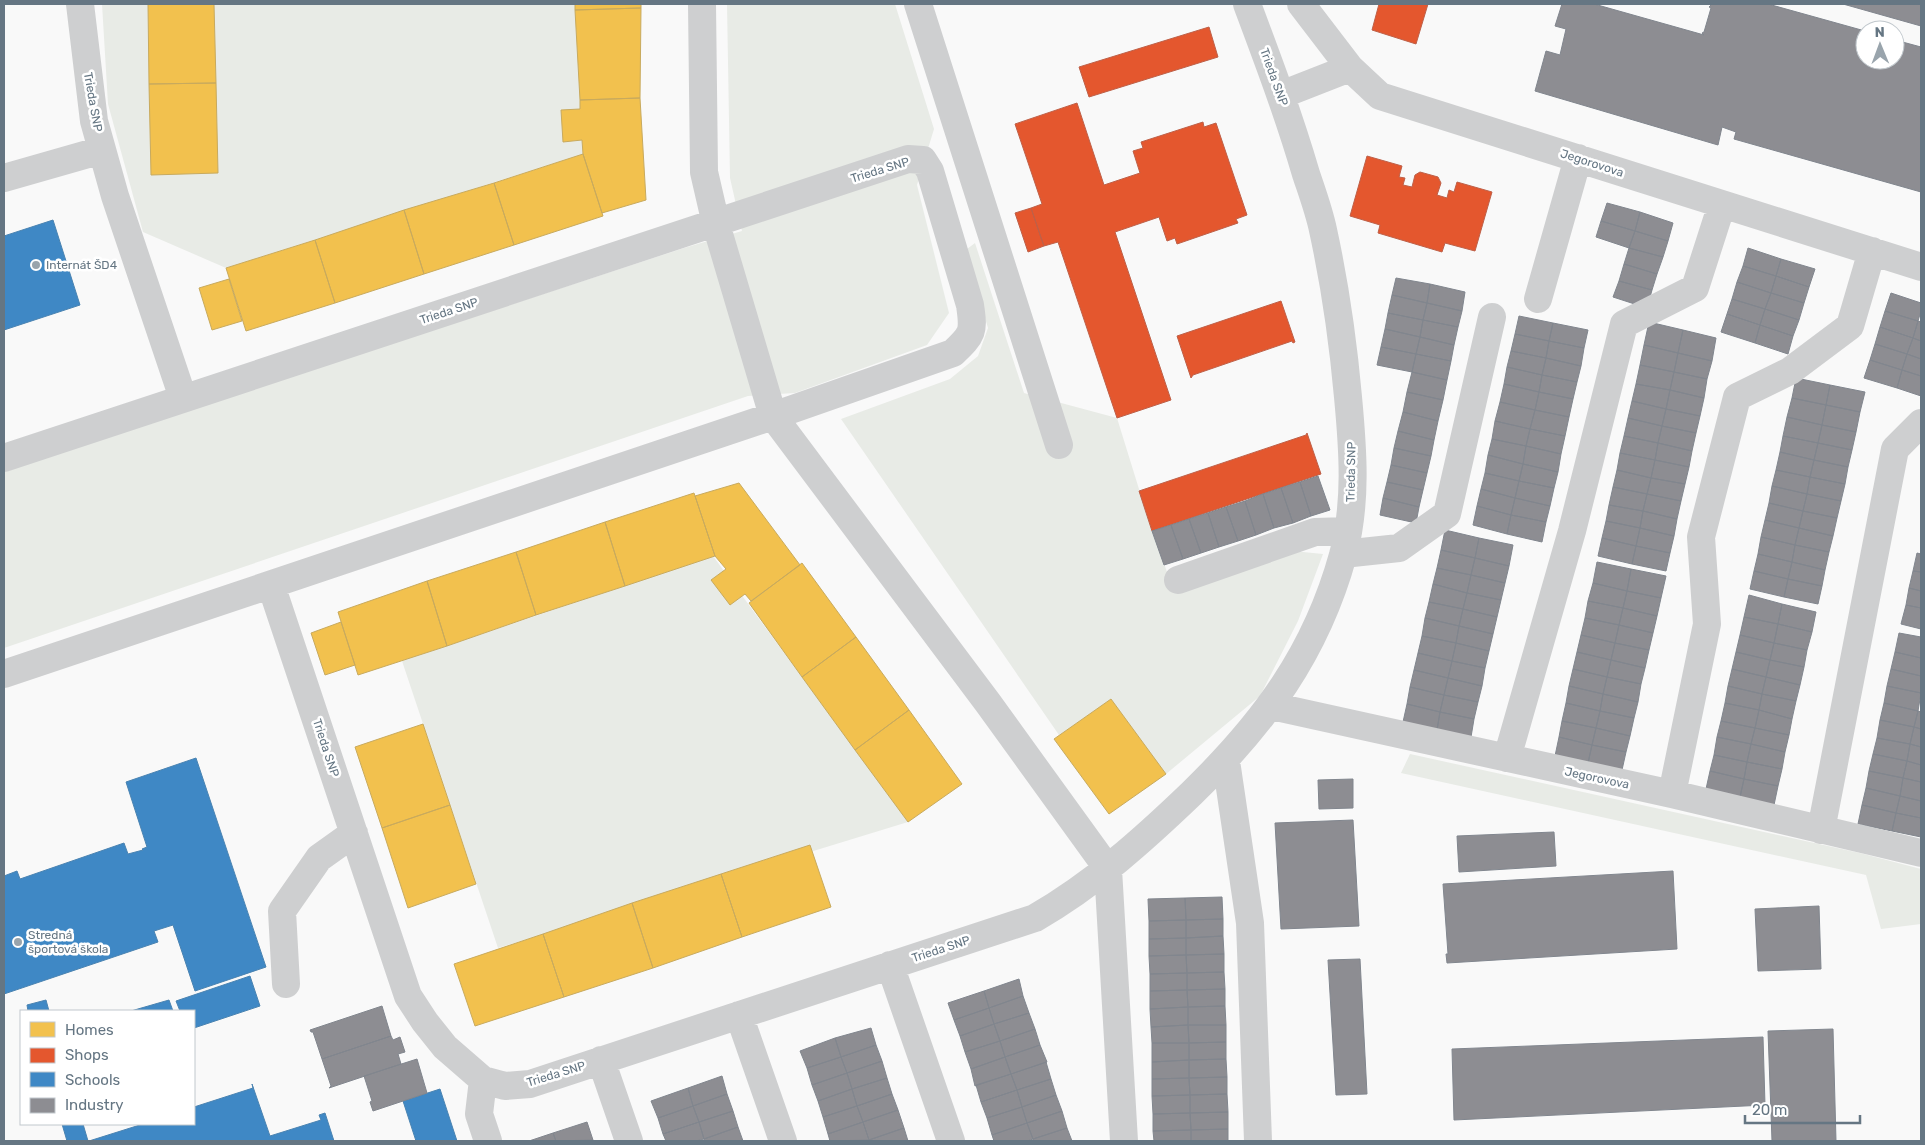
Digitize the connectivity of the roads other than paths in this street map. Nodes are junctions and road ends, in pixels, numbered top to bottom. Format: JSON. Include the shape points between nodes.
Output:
{"nodes":[{"id":1,"x":80,"y":4,"type":"edge"},
{"id":2,"x":702,"y":4,"type":"edge"},
{"id":3,"x":918,"y":4,"type":"edge"},
{"id":4,"x":1247,"y":4,"type":"edge"},
{"id":5,"x":1301,"y":4,"type":"edge"},
{"id":6,"x":1350,"y":68,"type":"junction"},
{"id":7,"x":1281,"y":95,"type":"junction"},
{"id":8,"x":102,"y":150,"type":"junction"},
{"id":9,"x":1578,"y":158,"type":"junction"},
{"id":10,"x":4,"y":178,"type":"edge"},
{"id":11,"x":1722,"y":204,"type":"junction"},
{"id":12,"x":716,"y":224,"type":"junction"},
{"id":13,"x":1872,"y":251,"type":"junction"},
{"id":14,"x":1921,"y":267,"type":"edge"},
{"id":15,"x":1538,"y":299,"type":"dead end"},
{"id":16,"x":1492,"y":317,"type":"dead end"},
{"id":17,"x":183,"y":398,"type":"junction"},
{"id":18,"x":773,"y":416,"type":"junction"},
{"id":19,"x":1921,"y":423,"type":"edge"},
{"id":20,"x":1059,"y":445,"type":"dead end"},
{"id":21,"x":4,"y":458,"type":"edge"},
{"id":22,"x":1345,"y":542,"type":"junction"},
{"id":23,"x":1178,"y":580,"type":"dead end"},
{"id":24,"x":272,"y":585,"type":"junction"},
{"id":25,"x":4,"y":674,"type":"edge"},
{"id":26,"x":1271,"y":706,"type":"junction"},
{"id":27,"x":1507,"y":758,"type":"junction"},
{"id":28,"x":1226,"y":761,"type":"junction"},
{"id":29,"x":1672,"y":794,"type":"junction"},
{"id":30,"x":1822,"y":830,"type":"junction"},
{"id":31,"x":354,"y":833,"type":"junction"},
{"id":32,"x":1921,"y":853,"type":"edge"},
{"id":33,"x":1108,"y":869,"type":"junction"},
{"id":34,"x":890,"y":965,"type":"junction"},
{"id":35,"x":286,"y":984,"type":"dead end"},
{"id":36,"x":739,"y":1015,"type":"junction"},
{"id":37,"x":601,"y":1060,"type":"junction"},
{"id":38,"x":483,"y":1080,"type":"junction"},
{"id":39,"x":488,"y":1141,"type":"edge"},
{"id":40,"x":629,"y":1141,"type":"edge"},
{"id":41,"x":783,"y":1141,"type":"edge"},
{"id":42,"x":951,"y":1141,"type":"edge"},
{"id":43,"x":1124,"y":1141,"type":"edge"},
{"id":44,"x":1258,"y":1141,"type":"edge"}],
"edges":[{"from":1,"to":8,"type":"street","name":"Trieda SNP","via":[[94,121]]},
{"from":2,"to":12,"type":"street","via":[[704,172]]},
{"from":3,"to":20,"type":"street"},
{"from":4,"to":7,"type":"street","name":"Trieda SNP"},
{"from":5,"to":6,"type":"street","name":"Jegorovova"},
{"from":6,"to":7,"type":"street"},
{"from":6,"to":9,"type":"street","name":"Jegorovova","via":[[1380,96]]},
{"from":7,"to":22,"type":"street","name":"Trieda SNP","via":[[1322,227],[1336,298],[1352,434],[1353,486]]},
{"from":8,"to":10,"type":"street"},
{"from":8,"to":17,"type":"street","name":"Trieda SNP"},
{"from":9,"to":11,"type":"street","name":"Jegorovova"},
{"from":9,"to":15,"type":"street"},
{"from":11,"to":13,"type":"street","name":"Jegorovova"},
{"from":11,"to":27,"type":"street","via":[[1695,288],[1624,324],[1572,531]]},
{"from":12,"to":17,"type":"street","name":"Trieda SNP"},
{"from":12,"to":18,"type":"street"},
{"from":12,"to":18,"type":"street","name":"Trieda SNP","via":[[908,159],[922,160],[930,171],[970,305],[973,326],[966,340],[953,353]]},
{"from":13,"to":14,"type":"street","name":"Jegorovova"},
{"from":13,"to":29,"type":"street","via":[[1850,326],[1790,371],[1736,397],[1700,538],[1707,624]]},
{"from":16,"to":22,"type":"street","via":[[1447,514],[1399,548]]},
{"from":17,"to":21,"type":"street","name":"Trieda SNP"},
{"from":18,"to":24,"type":"street","name":"Trieda SNP"},
{"from":18,"to":33,"type":"street"},
{"from":19,"to":30,"type":"street","via":[[1895,449]]},
{"from":22,"to":23,"type":"street","via":[[1315,532]]},
{"from":22,"to":26,"type":"street","name":"Trieda SNP","via":[[1322,615],[1298,665]]},
{"from":24,"to":25,"type":"street","name":"Trieda SNP"},
{"from":24,"to":31,"type":"street","name":"Trieda SNP"},
{"from":26,"to":27,"type":"street","name":"Jegorovova"},
{"from":26,"to":28,"type":"street","name":"Trieda SNP"},
{"from":27,"to":29,"type":"street","name":"Jegorovova"},
{"from":28,"to":33,"type":"street","name":"Trieda SNP"},
{"from":28,"to":44,"type":"street","via":[[1250,922]]},
{"from":29,"to":30,"type":"street","name":"Jegorovova"},
{"from":30,"to":32,"type":"street","name":"Jegorovova"},
{"from":31,"to":35,"type":"street","via":[[319,858],[282,911]]},
{"from":31,"to":38,"type":"street","name":"Trieda SNP","via":[[408,996],[445,1047]]},
{"from":33,"to":34,"type":"street","name":"Trieda SNP","via":[[1035,918]]},
{"from":33,"to":43,"type":"street"},
{"from":34,"to":36,"type":"street","name":"Trieda SNP"},
{"from":34,"to":42,"type":"street"},
{"from":36,"to":37,"type":"street","name":"Trieda SNP"},
{"from":36,"to":41,"type":"street"},
{"from":37,"to":38,"type":"street","name":"Trieda SNP","via":[[530,1084],[505,1086]]},
{"from":37,"to":40,"type":"street"},
{"from":38,"to":39,"type":"street","via":[[479,1114]]}]}
